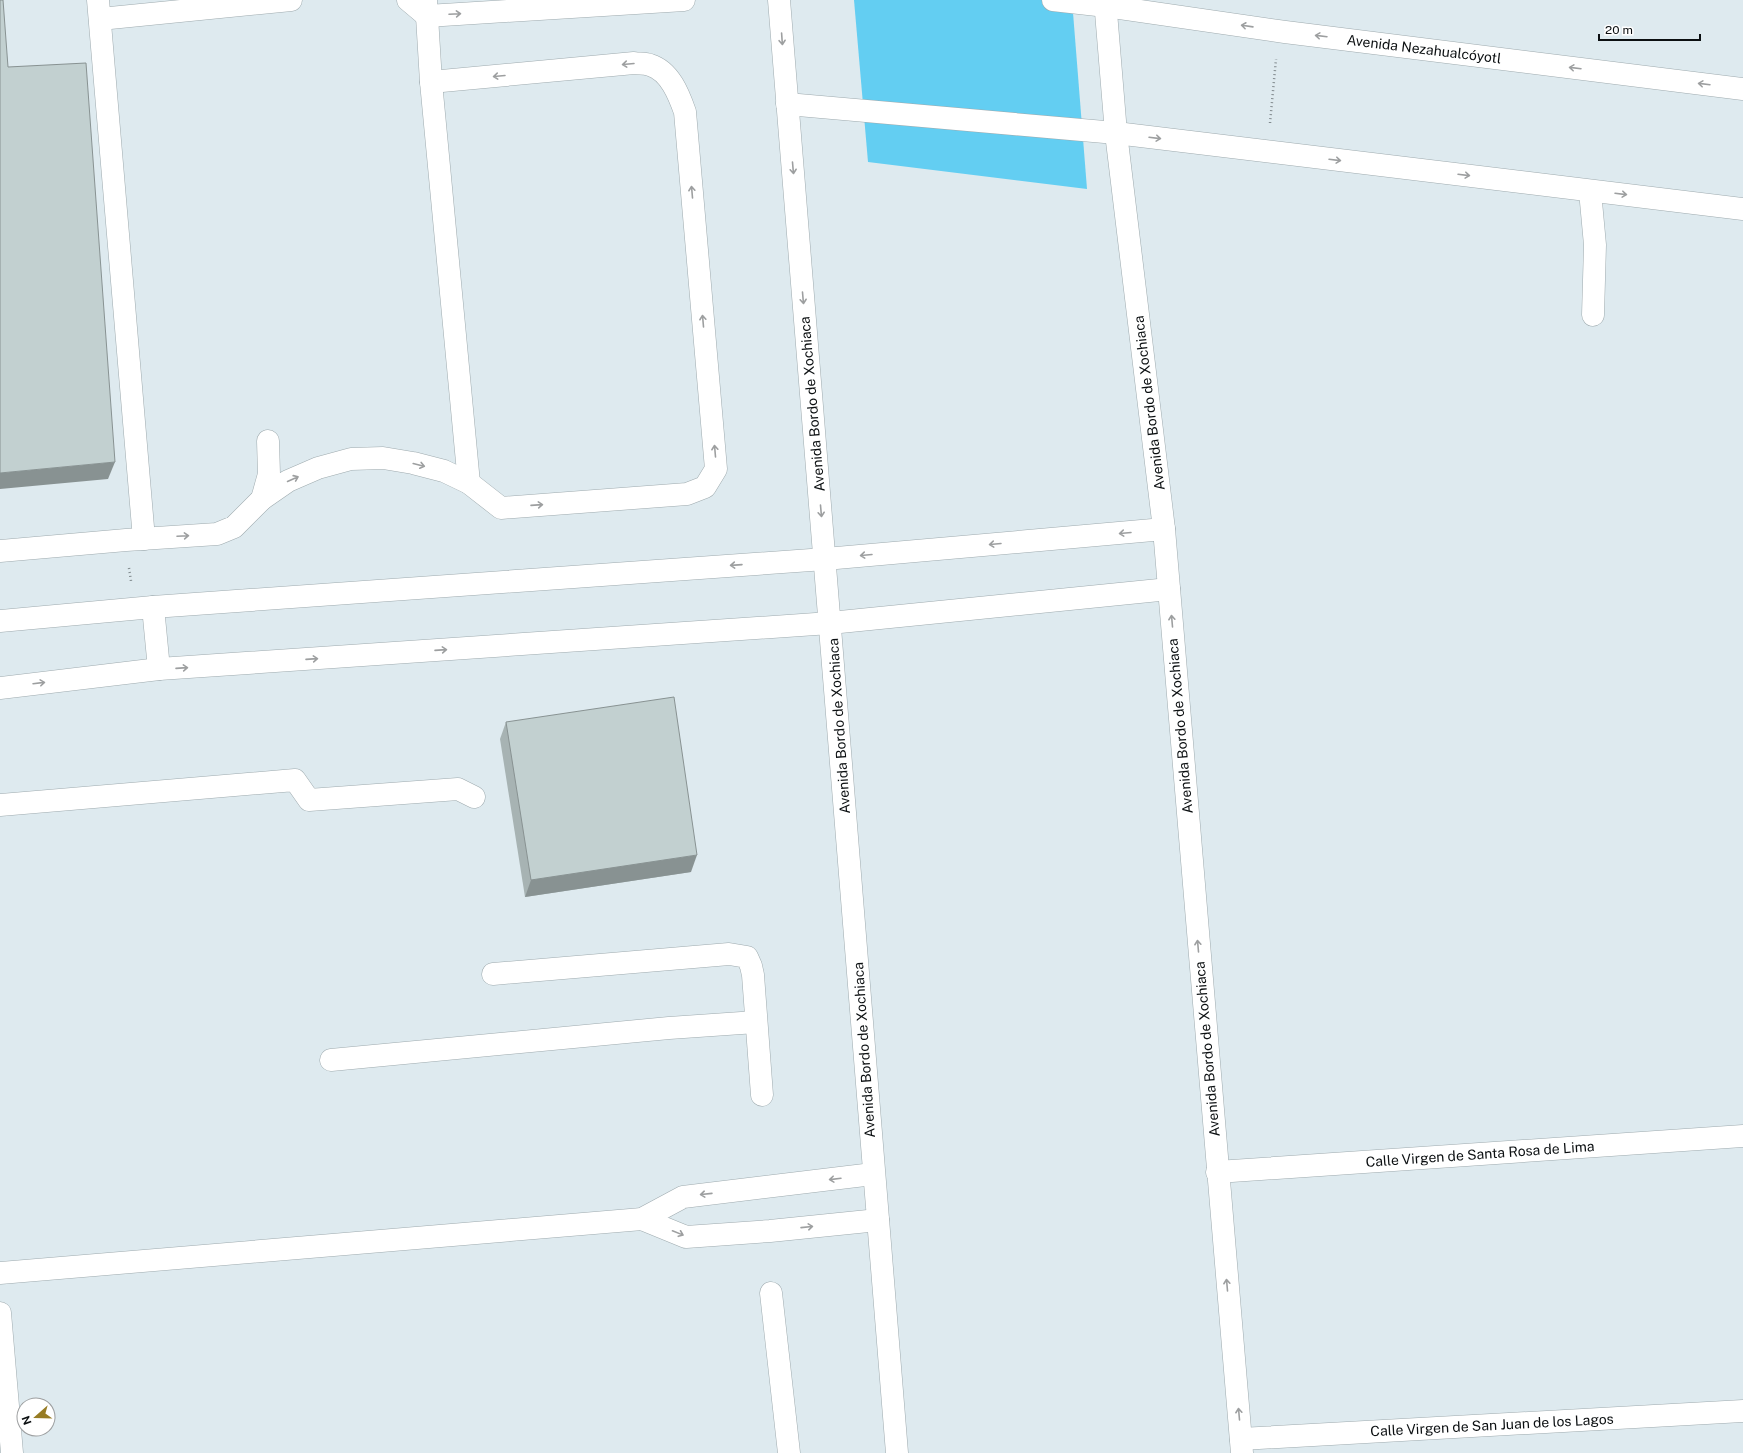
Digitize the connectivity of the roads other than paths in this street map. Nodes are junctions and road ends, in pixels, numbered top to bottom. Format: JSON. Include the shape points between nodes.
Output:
{"nodes":[{"id":1,"x":291,"y":0,"type":"edge"},
{"id":2,"x":408,"y":0,"type":"edge"},
{"id":3,"x":684,"y":0,"type":"edge"},
{"id":4,"x":779,"y":0,"type":"edge"},
{"id":5,"x":1053,"y":0,"type":"edge"},
{"id":6,"x":1106,"y":3,"type":"edge"},
{"id":7,"x":427,"y":8,"type":"edge"},
{"id":8,"x":99,"y":10,"type":"edge"},
{"id":9,"x":431,"y":82,"type":"junction"},
{"id":10,"x":1743,"y":89,"type":"edge"},
{"id":11,"x":787,"y":104,"type":"junction"},
{"id":12,"x":1116,"y":133,"type":"junction"},
{"id":13,"x":1590,"y":191,"type":"junction"},
{"id":14,"x":1743,"y":209,"type":"edge"},
{"id":15,"x":1593,"y":315,"type":"dead end"},
{"id":16,"x":268,"y":441,"type":"dead end"},
{"id":17,"x":469,"y":483,"type":"junction"},
{"id":18,"x":262,"y":500,"type":"junction"},
{"id":19,"x":1164,"y":529,"type":"junction"},
{"id":20,"x":135,"y":539,"type":"junction"},
{"id":21,"x":0,"y":551,"type":"edge"},
{"id":22,"x":825,"y":559,"type":"junction"},
{"id":23,"x":1169,"y":589,"type":"junction"},
{"id":24,"x":143,"y":608,"type":"junction"},
{"id":25,"x":0,"y":621,"type":"edge"},
{"id":26,"x":830,"y":623,"type":"junction"},
{"id":27,"x":158,"y":669,"type":"junction"},
{"id":28,"x":0,"y":688,"type":"edge"},
{"id":29,"x":474,"y":797,"type":"dead end"},
{"id":30,"x":0,"y":805,"type":"edge"},
{"id":31,"x":493,"y":974,"type":"dead end"},
{"id":32,"x":756,"y":1022,"type":"junction"},
{"id":33,"x":331,"y":1060,"type":"dead end"},
{"id":34,"x":762,"y":1095,"type":"dead end"},
{"id":35,"x":1743,"y":1136,"type":"edge"},
{"id":36,"x":1217,"y":1172,"type":"junction"},
{"id":37,"x":873,"y":1174,"type":"junction"},
{"id":38,"x":642,"y":1219,"type":"junction"},
{"id":39,"x":878,"y":1220,"type":"junction"},
{"id":40,"x":0,"y":1273,"type":"edge"},
{"id":41,"x":771,"y":1293,"type":"dead end"},
{"id":42,"x":0,"y":1313,"type":"edge"},
{"id":43,"x":1743,"y":1410,"type":"edge"},
{"id":44,"x":1241,"y":1446,"type":"edge"},
{"id":45,"x":12,"y":1453,"type":"edge"},
{"id":46,"x":789,"y":1453,"type":"edge"},
{"id":47,"x":897,"y":1453,"type":"edge"}],
"edges":[{"from":1,"to":8,"type":"main road"},
{"from":2,"to":7,"type":"main road"},
{"from":7,"to":3,"type":"main road","one_way":true},
{"from":4,"to":11,"type":"main road","name":"Avenida Bordo de Xochiaca","one_way":true},
{"from":5,"to":6,"type":"main road","name":"Avenida Nezahualcóyotl"},
{"from":10,"to":6,"type":"main road","name":"Avenida Nezahualcóyotl","one_way":true,"via":[[1278,30]]},
{"from":6,"to":12,"type":"main road","name":"Avenida Bordo de Xochiaca"},
{"from":7,"to":9,"type":"main road"},
{"from":8,"to":20,"type":"main road"},
{"from":9,"to":17,"type":"main road"},
{"from":17,"to":9,"type":"main road","one_way":true,"via":[[501,508],[687,494],[705,487],[716,469],[685,112],[678,91],[664,74],[650,65],[634,63]]},
{"from":11,"to":12,"type":"main road"},
{"from":11,"to":22,"type":"main road","name":"Avenida Bordo de Xochiaca","one_way":true},
{"from":12,"to":13,"type":"main road","one_way":true},
{"from":12,"to":19,"type":"main road","name":"Avenida Bordo de Xochiaca"},
{"from":13,"to":14,"type":"main road","one_way":true},
{"from":13,"to":15,"type":"main road","via":[[1595,245]]},
{"from":16,"to":18,"type":"main road","via":[[269,474]]},
{"from":18,"to":17,"type":"main road","one_way":true,"via":[[288,481],[318,468],[351,459],[382,458],[413,463],[444,471]]},
{"from":20,"to":18,"type":"main road","one_way":true,"via":[[217,534],[234,527]]},
{"from":19,"to":22,"type":"main road","one_way":true},
{"from":19,"to":23,"type":"main road","name":"Avenida Bordo de Xochiaca"},
{"from":20,"to":21,"type":"main road"},
{"from":22,"to":24,"type":"main road","one_way":true},
{"from":22,"to":26,"type":"main road","name":"Avenida Bordo de Xochiaca"},
{"from":23,"to":26,"type":"main road"},
{"from":36,"to":23,"type":"main road","name":"Avenida Bordo de Xochiaca","one_way":true},
{"from":24,"to":25,"type":"main road"},
{"from":24,"to":27,"type":"main road"},
{"from":27,"to":26,"type":"main road","one_way":true},
{"from":26,"to":37,"type":"main road","name":"Avenida Bordo de Xochiaca"},
{"from":28,"to":27,"type":"main road","one_way":true},
{"from":29,"to":30,"type":"main road","via":[[458,789],[309,800],[295,780]]},
{"from":31,"to":32,"type":"main road","via":[[738,955],[747,957],[751,966]]},
{"from":32,"to":33,"type":"main road"},
{"from":32,"to":34,"type":"main road"},
{"from":35,"to":36,"type":"main road","name":"Calle Virgen de Santa Rosa de Lima"},
{"from":44,"to":36,"type":"main road","name":"Avenida Bordo de Xochiaca","one_way":true},
{"from":37,"to":38,"type":"main road","one_way":true,"via":[[683,1197]]},
{"from":37,"to":39,"type":"main road","name":"Avenida Bordo de Xochiaca"},
{"from":38,"to":39,"type":"main road","one_way":true,"via":[[686,1237]]},
{"from":38,"to":40,"type":"main road"},
{"from":39,"to":47,"type":"main road","name":"Avenida Bordo de Xochiaca"},
{"from":41,"to":46,"type":"main road"},
{"from":42,"to":45,"type":"main road"},
{"from":43,"to":44,"type":"main road","name":"Calle Virgen de San Juan de los Lagos"}]}
